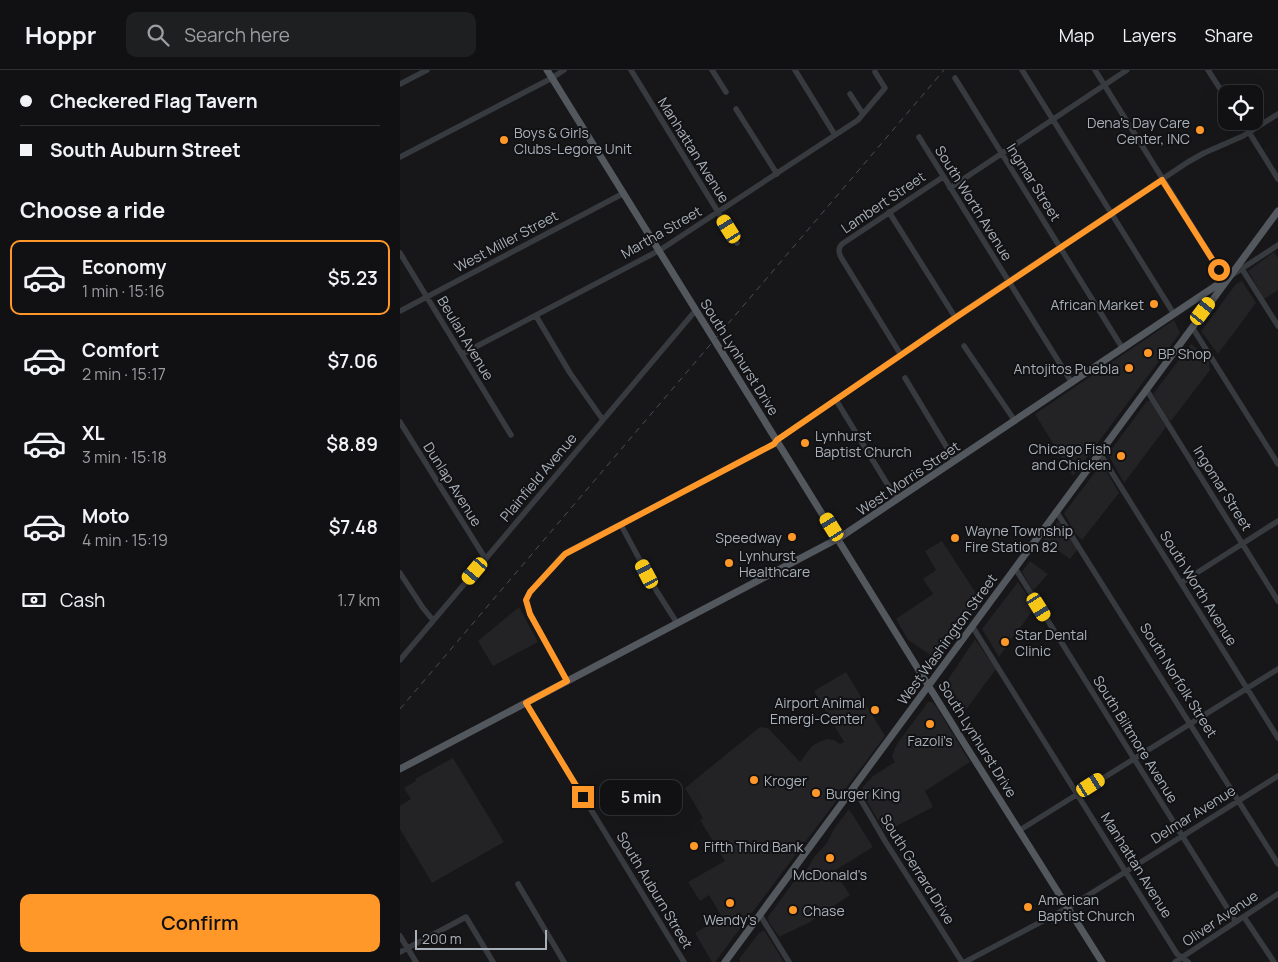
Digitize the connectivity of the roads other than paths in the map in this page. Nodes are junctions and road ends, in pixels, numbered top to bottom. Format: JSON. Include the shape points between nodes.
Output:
{"nodes":[{"id":1,"x":427,"y":70,"type":"edge"},
{"id":2,"x":547,"y":70,"type":"edge"},
{"id":3,"x":564,"y":70,"type":"edge"},
{"id":4,"x":630,"y":70,"type":"edge"},
{"id":5,"x":712,"y":70,"type":"edge"},
{"id":6,"x":795,"y":70,"type":"edge"},
{"id":7,"x":1022,"y":70,"type":"edge"},
{"id":8,"x":1095,"y":70,"type":"edge"},
{"id":9,"x":1127,"y":70,"type":"edge"},
{"id":10,"x":1208,"y":70,"type":"edge"},
{"id":11,"x":875,"y":72,"type":"dead end"},
{"id":12,"x":552,"y":78,"type":"junction"},
{"id":13,"x":955,"y":78,"type":"dead end"},
{"id":14,"x":400,"y":84,"type":"edge"},
{"id":15,"x":1104,"y":85,"type":"junction"},
{"id":16,"x":1218,"y":86,"type":"edge"},
{"id":17,"x":726,"y":92,"type":"dead end"},
{"id":18,"x":850,"y":94,"type":"dead end"},
{"id":19,"x":736,"y":109,"type":"dead end"},
{"id":20,"x":863,"y":114,"type":"junction"},
{"id":21,"x":1278,"y":114,"type":"edge"},
{"id":22,"x":1053,"y":120,"type":"junction"},
{"id":23,"x":1249,"y":132,"type":"junction"},
{"id":24,"x":835,"y":135,"type":"junction"},
{"id":25,"x":919,"y":137,"type":"dead end"},
{"id":26,"x":1002,"y":154,"type":"junction"},
{"id":27,"x":400,"y":157,"type":"edge"},
{"id":28,"x":777,"y":174,"type":"junction"},
{"id":29,"x":943,"y":177,"type":"junction"},
{"id":30,"x":1278,"y":179,"type":"edge"},
{"id":31,"x":1162,"y":180,"type":"junction"},
{"id":32,"x":950,"y":188,"type":"junction"},
{"id":33,"x":624,"y":193,"type":"junction"},
{"id":34,"x":1278,"y":211,"type":"edge"},
{"id":35,"x":889,"y":212,"type":"junction"},
{"id":36,"x":718,"y":213,"type":"junction"},
{"id":37,"x":1111,"y":213,"type":"junction"},
{"id":38,"x":737,"y":243,"type":"dead end"},
{"id":39,"x":1278,"y":245,"type":"edge"},
{"id":40,"x":1060,"y":247,"type":"junction"},
{"id":41,"x":660,"y":250,"type":"junction"},
{"id":42,"x":400,"y":253,"type":"edge"},
{"id":43,"x":1242,"y":269,"type":"junction"},
{"id":44,"x":1229,"y":277,"type":"junction"},
{"id":45,"x":1009,"y":282,"type":"junction"},
{"id":46,"x":427,"y":297,"type":"junction"},
{"id":47,"x":696,"y":310,"type":"junction"},
{"id":48,"x":400,"y":311,"type":"edge"},
{"id":49,"x":1174,"y":314,"type":"junction"},
{"id":50,"x":536,"y":316,"type":"junction"},
{"id":51,"x":955,"y":318,"type":"junction"},
{"id":52,"x":1278,"y":326,"type":"edge"},
{"id":53,"x":1192,"y":327,"type":"junction"},
{"id":54,"x":964,"y":346,"type":"dead end"},
{"id":55,"x":1123,"y":349,"type":"junction"},
{"id":56,"x":462,"y":354,"type":"junction"},
{"id":57,"x":901,"y":354,"type":"junction"},
{"id":58,"x":905,"y":378,"type":"dead end"},
{"id":59,"x":1072,"y":383,"type":"junction"},
{"id":60,"x":1146,"y":389,"type":"junction"},
{"id":61,"x":836,"y":400,"type":"junction"},
{"id":62,"x":603,"y":420,"type":"junction"},
{"id":63,"x":400,"y":422,"type":"edge"},
{"id":64,"x":1015,"y":422,"type":"junction"},
{"id":65,"x":511,"y":435,"type":"dead end"},
{"id":66,"x":777,"y":440,"type":"junction"},
{"id":67,"x":1099,"y":452,"type":"junction"},
{"id":68,"x":955,"y":461,"type":"junction"},
{"id":69,"x":1278,"y":464,"type":"edge"},
{"id":70,"x":897,"y":500,"type":"junction"},
{"id":71,"x":1056,"y":511,"type":"junction"},
{"id":72,"x":1278,"y":522,"type":"edge"},
{"id":73,"x":620,"y":526,"type":"junction"},
{"id":74,"x":839,"y":538,"type":"junction"},
{"id":75,"x":1243,"y":544,"type":"junction"},
{"id":76,"x":485,"y":558,"type":"junction"},
{"id":77,"x":1015,"y":568,"type":"junction"},
{"id":78,"x":400,"y":573,"type":"edge"},
{"id":79,"x":1181,"y":583,"type":"junction"},
{"id":80,"x":1278,"y":601,"type":"edge"},
{"id":81,"x":433,"y":620,"type":"junction"},
{"id":82,"x":677,"y":623,"type":"junction"},
{"id":83,"x":972,"y":626,"type":"junction"},
{"id":84,"x":400,"y":660,"type":"edge"},
{"id":85,"x":1278,"y":669,"type":"edge"},
{"id":86,"x":567,"y":681,"type":"junction"},
{"id":87,"x":929,"y":685,"type":"junction"},
{"id":88,"x":1247,"y":688,"type":"junction"},
{"id":89,"x":526,"y":703,"type":"junction"},
{"id":90,"x":1191,"y":723,"type":"junction"},
{"id":91,"x":1278,"y":738,"type":"edge"},
{"id":92,"x":1134,"y":758,"type":"junction"},
{"id":93,"x":400,"y":769,"type":"edge"},
{"id":94,"x":1278,"y":776,"type":"edge"},
{"id":95,"x":854,"y":788,"type":"junction"},
{"id":96,"x":1078,"y":794,"type":"junction"},
{"id":97,"x":1239,"y":800,"type":"junction"},
{"id":98,"x":1020,"y":830,"type":"junction"},
{"id":99,"x":1182,"y":836,"type":"junction"},
{"id":100,"x":1278,"y":864,"type":"edge"},
{"id":101,"x":1126,"y":872,"type":"junction"},
{"id":102,"x":518,"y":884,"type":"dead end"},
{"id":103,"x":1278,"y":894,"type":"edge"},
{"id":104,"x":1068,"y":907,"type":"junction"},
{"id":105,"x":760,"y":915,"type":"junction"},
{"id":106,"x":1244,"y":917,"type":"junction"},
{"id":107,"x":1236,"y":922,"type":"junction"},
{"id":108,"x":400,"y":936,"type":"edge"},
{"id":109,"x":408,"y":948,"type":"junction"},
{"id":110,"x":400,"y":952,"type":"edge"},
{"id":111,"x":1182,"y":958,"type":"junction"},
{"id":112,"x":416,"y":962,"type":"edge"},
{"id":113,"x":493,"y":962,"type":"edge"},
{"id":114,"x":564,"y":962,"type":"edge"},
{"id":115,"x":684,"y":962,"type":"edge"},
{"id":116,"x":725,"y":962,"type":"edge"},
{"id":117,"x":789,"y":962,"type":"edge"},
{"id":118,"x":963,"y":962,"type":"edge"},
{"id":119,"x":1102,"y":962,"type":"edge"},
{"id":120,"x":1176,"y":962,"type":"edge"},
{"id":121,"x":1188,"y":962,"type":"edge"},
{"id":122,"x":1274,"y":962,"type":"edge"}],
"edges":[{"from":1,"to":14,"type":"street"},
{"from":2,"to":12,"type":"main road","name":"South Lynhurst Drive"},
{"from":3,"to":12,"type":"street"},
{"from":4,"to":36,"type":"street","name":"Manhattan Avenue"},
{"from":5,"to":17,"type":"street"},
{"from":6,"to":24,"type":"street"},
{"from":7,"to":22,"type":"street"},
{"from":8,"to":15,"type":"street"},
{"from":9,"to":15,"type":"street"},
{"from":10,"to":16,"type":"street"},
{"from":11,"to":20,"type":"street","via":[[885,88]]},
{"from":12,"to":27,"type":"street"},
{"from":12,"to":33,"type":"main road","name":"South Lynhurst Drive"},
{"from":13,"to":26,"type":"street","name":"Ingmar Street"},
{"from":15,"to":22,"type":"street"},
{"from":15,"to":31,"type":"street"},
{"from":18,"to":20,"type":"street"},
{"from":19,"to":28,"type":"street"},
{"from":20,"to":24,"type":"street","name":"Martha Street"},
{"from":21,"to":23,"type":"street"},
{"from":22,"to":26,"type":"street"},
{"from":22,"to":37,"type":"street"},
{"from":23,"to":30,"type":"street"},
{"from":23,"to":31,"type":"street","via":[[1196,157]]},
{"from":24,"to":28,"type":"street","name":"Martha Street"},
{"from":25,"to":29,"type":"street","name":"South Worth Avenue"},
{"from":26,"to":32,"type":"street"},
{"from":26,"to":40,"type":"street","name":"Ingmar Street"},
{"from":28,"to":36,"type":"street","name":"Martha Street"},
{"from":29,"to":32,"type":"street","name":"South Worth Avenue"},
{"from":29,"to":35,"type":"street","name":"Lambert Street"},
{"from":31,"to":37,"type":"street"},
{"from":31,"to":44,"type":"street","via":[[1219,270]]},
{"from":32,"to":45,"type":"street","name":"South Worth Avenue"},
{"from":33,"to":41,"type":"main road","name":"South Lynhurst Drive"},
{"from":33,"to":46,"type":"street","name":"West Miller Street"},
{"from":34,"to":44,"type":"main road","name":"West Washington Street"},
{"from":35,"to":51,"type":"street"},
{"from":35,"to":57,"type":"street","name":"Lambert Street","via":[[842,244],[839,254]]},
{"from":36,"to":38,"type":"street","name":"Manhattan Avenue"},
{"from":36,"to":41,"type":"street","name":"Martha Street"},
{"from":37,"to":40,"type":"street"},
{"from":37,"to":49,"type":"street"},
{"from":39,"to":43,"type":"street","name":"West Morris Street"},
{"from":40,"to":45,"type":"street"},
{"from":40,"to":55,"type":"street","name":"Ingmar Street"},
{"from":41,"to":47,"type":"main road","name":"South Lynhurst Drive"},
{"from":41,"to":50,"type":"street","name":"Martha Street"},
{"from":42,"to":46,"type":"street","name":"Beulah Avenue"},
{"from":43,"to":44,"type":"street","name":"West Morris Street"},
{"from":43,"to":52,"type":"street"},
{"from":44,"to":49,"type":"main road","name":"West Morris Street"},
{"from":44,"to":53,"type":"main road","name":"West Washington Street"},
{"from":45,"to":51,"type":"street"},
{"from":45,"to":59,"type":"street","name":"South Worth Avenue"},
{"from":46,"to":48,"type":"street","name":"West Miller Street"},
{"from":46,"to":56,"type":"street","name":"Beulah Avenue"},
{"from":47,"to":62,"type":"street","name":"Plainfield Avenue"},
{"from":47,"to":66,"type":"main road","name":"South Lynhurst Drive"},
{"from":49,"to":55,"type":"main road","name":"West Morris Street"},
{"from":50,"to":56,"type":"street","name":"Martha Street"},
{"from":50,"to":62,"type":"street"},
{"from":51,"to":57,"type":"street"},
{"from":53,"to":60,"type":"main road","name":"West Washington Street"},
{"from":53,"to":69,"type":"street"},
{"from":54,"to":64,"type":"street"},
{"from":55,"to":59,"type":"main road","name":"West Morris Street"},
{"from":56,"to":65,"type":"street","name":"Beulah Avenue"},
{"from":57,"to":61,"type":"street"},
{"from":58,"to":68,"type":"street"},
{"from":59,"to":64,"type":"main road","name":"West Morris Street"},
{"from":60,"to":67,"type":"main road","name":"West Washington Street"},
{"from":60,"to":75,"type":"street","name":"Ingomar Street"},
{"from":61,"to":66,"type":"street"},
{"from":61,"to":70,"type":"street"},
{"from":62,"to":76,"type":"street","name":"Plainfield Avenue"},
{"from":63,"to":76,"type":"street","name":"Dunlap Avenue"},
{"from":64,"to":68,"type":"main road","name":"West Morris Street"},
{"from":66,"to":73,"type":"street","via":[[754,456]]},
{"from":66,"to":74,"type":"main road","name":"South Lynhurst Drive"},
{"from":67,"to":71,"type":"main road","name":"West Washington Street"},
{"from":67,"to":79,"type":"street","name":"South Worth Avenue"},
{"from":68,"to":70,"type":"main road","name":"West Morris Street"},
{"from":70,"to":74,"type":"main road","name":"West Morris Street"},
{"from":71,"to":77,"type":"main road","name":"West Washington Street"},
{"from":71,"to":90,"type":"street","name":"South Norfolk Street"},
{"from":72,"to":75,"type":"street"},
{"from":73,"to":82,"type":"street"},
{"from":73,"to":86,"type":"street","via":[[565,554],[526,600],[530,614]]},
{"from":74,"to":82,"type":"main road","name":"West Morris Street"},
{"from":74,"to":87,"type":"main road","name":"South Lynhurst Drive"},
{"from":75,"to":79,"type":"street"},
{"from":75,"to":80,"type":"street","name":"Ingomar Street"},
{"from":76,"to":81,"type":"street","name":"Plainfield Avenue"},
{"from":77,"to":83,"type":"main road","name":"West Washington Street"},
{"from":77,"to":92,"type":"street","name":"South Biltmore Avenue"},
{"from":78,"to":81,"type":"street"},
{"from":79,"to":88,"type":"street","name":"South Worth Avenue"},
{"from":81,"to":84,"type":"street","name":"Plainfield Avenue"},
{"from":82,"to":86,"type":"main road","name":"West Morris Street"},
{"from":83,"to":87,"type":"main road","name":"West Washington Street"},
{"from":83,"to":96,"type":"street","name":"Manhattan Avenue"},
{"from":85,"to":88,"type":"street"},
{"from":86,"to":89,"type":"main road","name":"West Morris Street"},
{"from":87,"to":95,"type":"main road","name":"West Washington Street"},
{"from":87,"to":98,"type":"main road","name":"South Lynhurst Drive"},
{"from":88,"to":90,"type":"street"},
{"from":88,"to":91,"type":"street","name":"South Worth Avenue"},
{"from":89,"to":93,"type":"main road","name":"West Morris Street"},
{"from":89,"to":115,"type":"street","name":"South Auburn Street"},
{"from":90,"to":92,"type":"street"},
{"from":90,"to":97,"type":"street","name":"South Norfolk Street"},
{"from":92,"to":96,"type":"street"},
{"from":92,"to":99,"type":"street","name":"South Biltmore Avenue"},
{"from":94,"to":97,"type":"street","name":"Delmar Avenue"},
{"from":95,"to":105,"type":"main road","name":"West Washington Street"},
{"from":95,"to":118,"type":"street","name":"South Gerrard Drive","via":[[884,841]]},
{"from":96,"to":98,"type":"street"},
{"from":96,"to":101,"type":"street","name":"Manhattan Avenue"},
{"from":97,"to":99,"type":"street","name":"Delmar Avenue"},
{"from":97,"to":100,"type":"street","name":"South Norfolk Street"},
{"from":98,"to":104,"type":"main road","name":"South Lynhurst Drive"},
{"from":99,"to":101,"type":"street","name":"Delmar Avenue"},
{"from":99,"to":107,"type":"street","name":"South Biltmore Avenue"},
{"from":101,"to":104,"type":"street","name":"Delmar Avenue"},
{"from":101,"to":111,"type":"street","name":"Manhattan Avenue"},
{"from":102,"to":114,"type":"street"},
{"from":103,"to":106,"type":"street","name":"Oliver Avenue"},
{"from":104,"to":118,"type":"street","name":"Delmar Avenue"},
{"from":104,"to":119,"type":"main road","name":"South Lynhurst Drive"},
{"from":105,"to":116,"type":"main road","name":"West Washington Street"},
{"from":105,"to":117,"type":"street"},
{"from":106,"to":107,"type":"street","name":"Oliver Avenue"},
{"from":106,"to":122,"type":"street"},
{"from":107,"to":111,"type":"street","name":"Oliver Avenue"},
{"from":108,"to":109,"type":"street"},
{"from":109,"to":110,"type":"street"},
{"from":109,"to":112,"type":"street"},
{"from":109,"to":113,"type":"street","via":[[466,917]]},
{"from":111,"to":120,"type":"street","name":"Oliver Avenue"},
{"from":111,"to":121,"type":"street","name":"Manhattan Avenue"}]}
